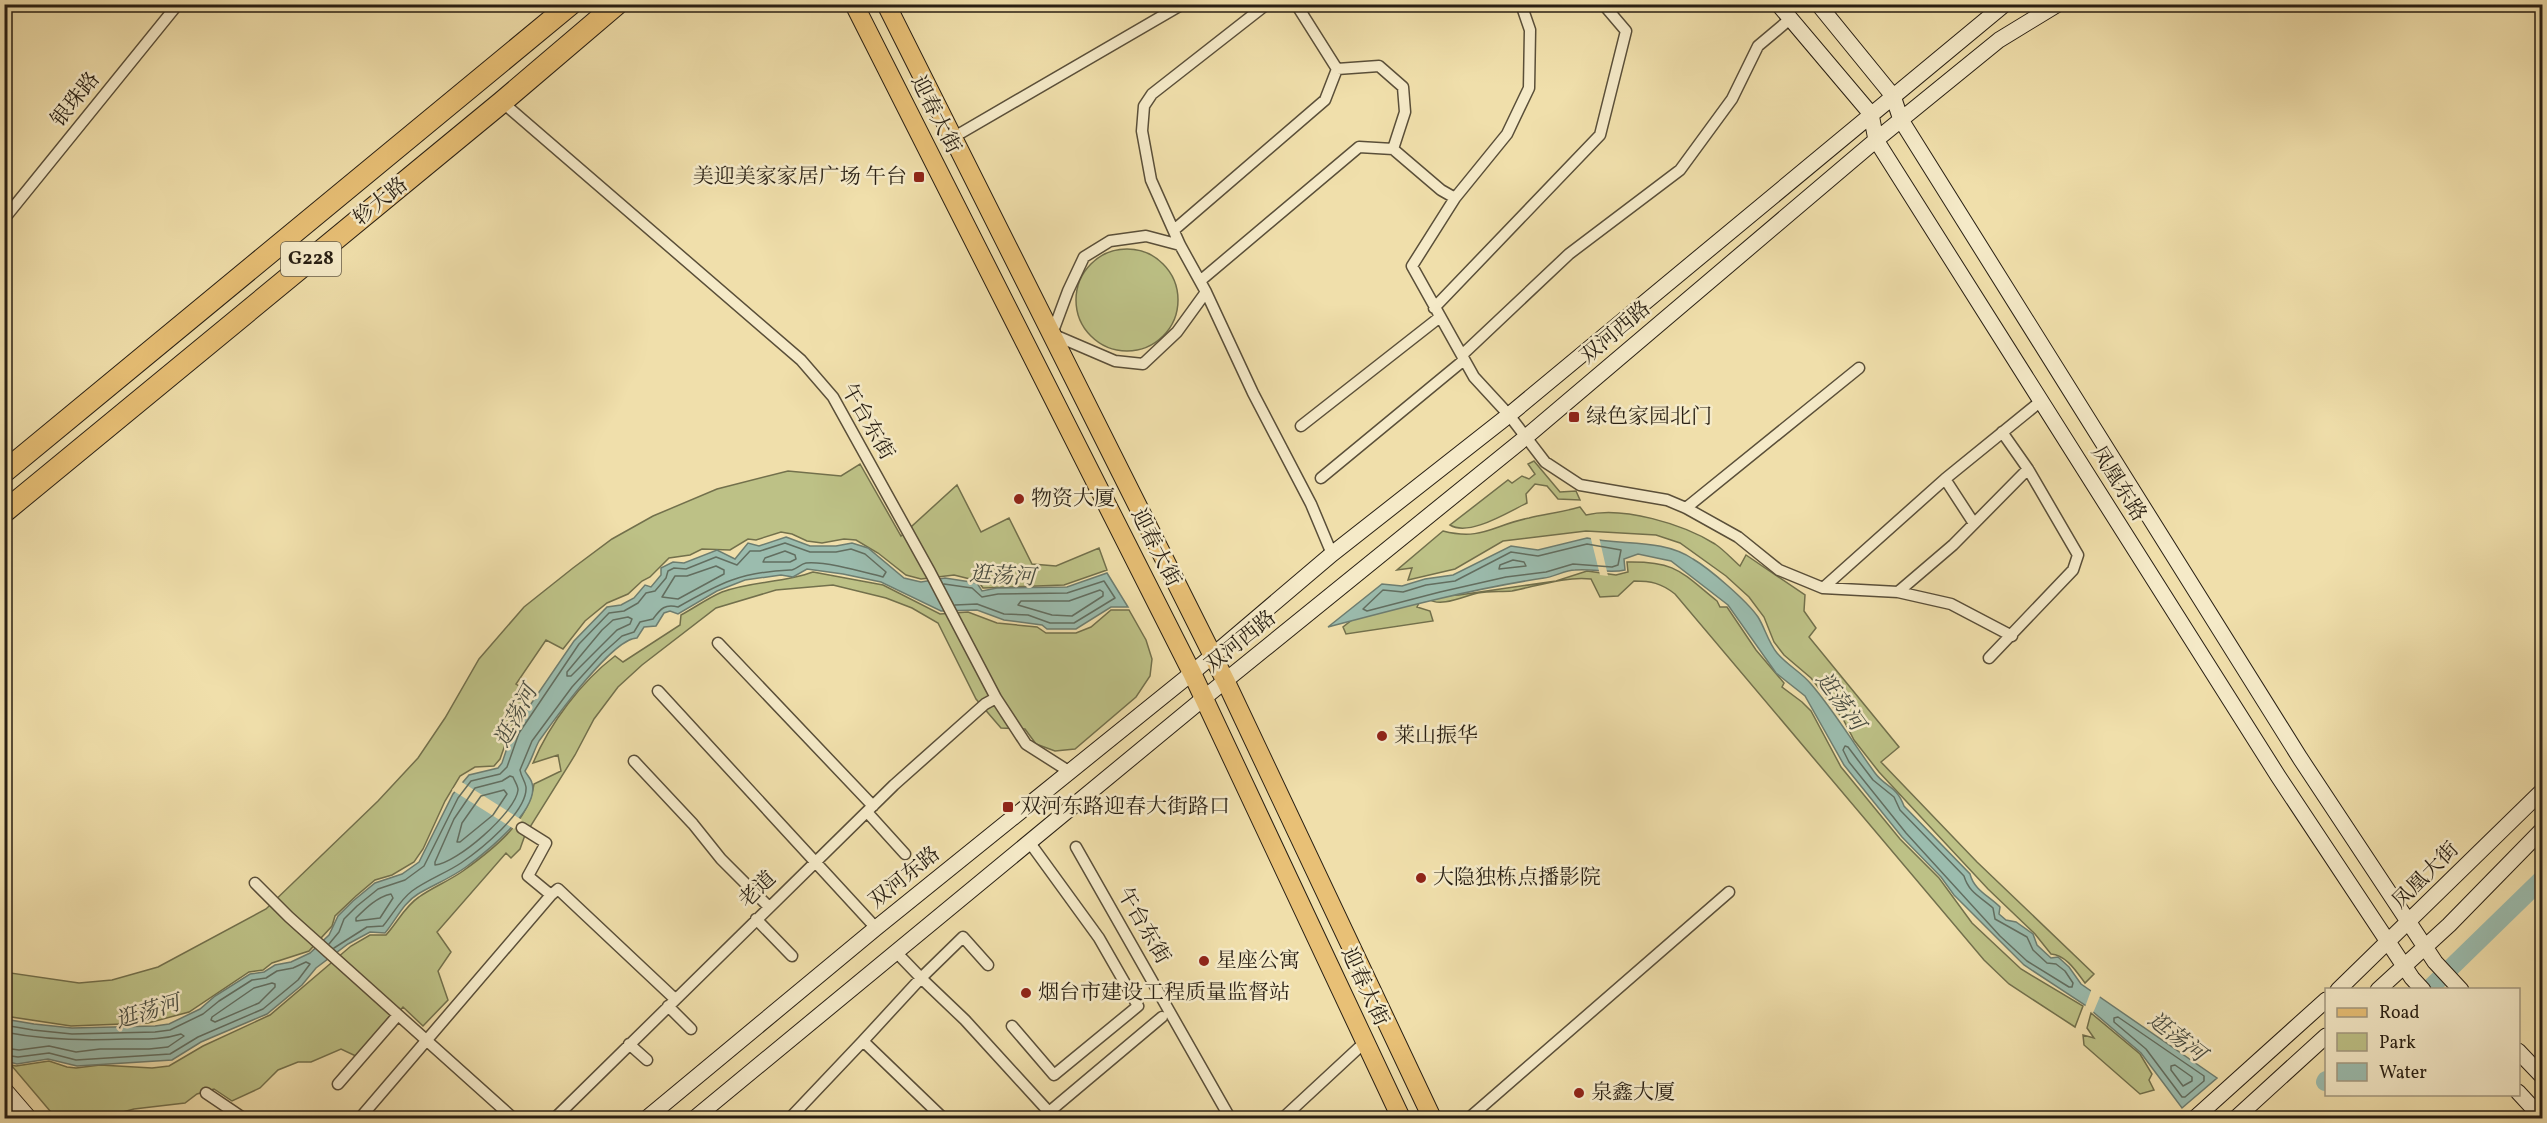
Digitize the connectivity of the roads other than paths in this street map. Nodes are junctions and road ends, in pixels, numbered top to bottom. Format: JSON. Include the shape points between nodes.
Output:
{"nodes":[{"id":1,"x":178,"y":4,"type":"edge"},
{"id":2,"x":571,"y":4,"type":"edge"},
{"id":3,"x":616,"y":4,"type":"edge"},
{"id":4,"x":854,"y":4,"type":"edge"},
{"id":5,"x":886,"y":4,"type":"edge"},
{"id":6,"x":1183,"y":4,"type":"edge"},
{"id":7,"x":1267,"y":4,"type":"edge"},
{"id":8,"x":1296,"y":4,"type":"edge"},
{"id":9,"x":1521,"y":4,"type":"edge"},
{"id":10,"x":1603,"y":4,"type":"edge"},
{"id":11,"x":1778,"y":4,"type":"edge"},
{"id":12,"x":1818,"y":4,"type":"edge"},
{"id":13,"x":2005,"y":4,"type":"edge"},
{"id":14,"x":2058,"y":4,"type":"edge"},
{"id":15,"x":1790,"y":19,"type":"junction"},
{"id":16,"x":1337,"y":69,"type":"junction"},
{"id":17,"x":1893,"y":96,"type":"junction"},
{"id":18,"x":502,"y":102,"type":"junction"},
{"id":19,"x":1871,"y":114,"type":"junction"},
{"id":20,"x":1902,"y":120,"type":"junction"},
{"id":21,"x":954,"y":137,"type":"junction"},
{"id":22,"x":1876,"y":140,"type":"junction"},
{"id":23,"x":1393,"y":149,"type":"junction"},
{"id":24,"x":1455,"y":198,"type":"junction"},
{"id":25,"x":4,"y":219,"type":"edge"},
{"id":26,"x":1174,"y":230,"type":"junction"},
{"id":27,"x":1180,"y":245,"type":"junction"},
{"id":28,"x":1200,"y":281,"type":"junction"},
{"id":29,"x":1206,"y":292,"type":"junction"},
{"id":30,"x":1437,"y":312,"type":"junction"},
{"id":31,"x":1052,"y":334,"type":"junction"},
{"id":32,"x":1463,"y":358,"type":"junction"},
{"id":33,"x":1859,"y":368,"type":"dead end"},
{"id":34,"x":2041,"y":401,"type":"junction"},
{"id":35,"x":1509,"y":415,"type":"junction"},
{"id":36,"x":1301,"y":426,"type":"dead end"},
{"id":37,"x":2002,"y":432,"type":"junction"},
{"id":38,"x":1526,"y":437,"type":"junction"},
{"id":39,"x":2028,"y":469,"type":"junction"},
{"id":40,"x":4,"y":472,"type":"edge"},
{"id":41,"x":1321,"y":478,"type":"dead end"},
{"id":42,"x":1945,"y":479,"type":"junction"},
{"id":43,"x":1686,"y":508,"type":"junction"},
{"id":44,"x":4,"y":512,"type":"edge"},
{"id":45,"x":1974,"y":522,"type":"junction"},
{"id":46,"x":1332,"y":554,"type":"junction"},
{"id":47,"x":1823,"y":588,"type":"junction"},
{"id":48,"x":1898,"y":592,"type":"junction"},
{"id":49,"x":2012,"y":636,"type":"junction"},
{"id":50,"x":718,"y":643,"type":"dead end"},
{"id":51,"x":1211,"y":654,"type":"junction"},
{"id":52,"x":1989,"y":658,"type":"dead end"},
{"id":53,"x":1192,"y":673,"type":"junction"},
{"id":54,"x":1226,"y":682,"type":"junction"},
{"id":55,"x":658,"y":691,"type":"dead end"},
{"id":56,"x":996,"y":698,"type":"junction"},
{"id":57,"x":1203,"y":698,"type":"junction"},
{"id":58,"x":634,"y":761,"type":"dead end"},
{"id":59,"x":1070,"y":772,"type":"junction"},
{"id":60,"x":2542,"y":791,"type":"edge"},
{"id":61,"x":870,"y":809,"type":"junction"},
{"id":62,"x":522,"y":828,"type":"dead end"},
{"id":63,"x":2542,"y":830,"type":"edge"},
{"id":64,"x":1030,"y":843,"type":"junction"},
{"id":65,"x":1076,"y":847,"type":"dead end"},
{"id":66,"x":905,"y":854,"type":"dead end"},
{"id":67,"x":815,"y":862,"type":"junction"},
{"id":68,"x":255,"y":883,"type":"dead end"},
{"id":69,"x":1729,"y":892,"type":"dead end"},
{"id":70,"x":551,"y":895,"type":"junction"},
{"id":71,"x":769,"y":907,"type":"junction"},
{"id":72,"x":756,"y":919,"type":"junction"},
{"id":73,"x":2409,"y":922,"type":"junction"},
{"id":74,"x":876,"y":928,"type":"junction"},
{"id":75,"x":2389,"y":942,"type":"junction"},
{"id":76,"x":2426,"y":947,"type":"junction"},
{"id":77,"x":896,"y":952,"type":"junction"},
{"id":78,"x":792,"y":956,"type":"dead end"},
{"id":79,"x":988,"y":965,"type":"dead end"},
{"id":80,"x":2404,"y":966,"type":"junction"},
{"id":81,"x":921,"y":978,"type":"junction"},
{"id":82,"x":2340,"y":988,"type":"edge"},
{"id":83,"x":2380,"y":988,"type":"edge"},
{"id":84,"x":2421,"y":988,"type":"edge"},
{"id":85,"x":2459,"y":988,"type":"edge"},
{"id":86,"x":2325,"y":1001,"type":"edge"},
{"id":87,"x":671,"y":1003,"type":"junction"},
{"id":88,"x":398,"y":1015,"type":"junction"},
{"id":89,"x":1162,"y":1017,"type":"dead end"},
{"id":90,"x":1012,"y":1026,"type":"dead end"},
{"id":91,"x":692,"y":1029,"type":"dead end"},
{"id":92,"x":2325,"y":1037,"type":"edge"},
{"id":93,"x":425,"y":1039,"type":"junction"},
{"id":94,"x":863,"y":1041,"type":"junction"},
{"id":95,"x":1365,"y":1042,"type":"junction"},
{"id":96,"x":629,"y":1044,"type":"junction"},
{"id":97,"x":2520,"y":1053,"type":"edge"},
{"id":98,"x":647,"y":1059,"type":"dead end"},
{"id":99,"x":2542,"y":1076,"type":"edge"},
{"id":100,"x":338,"y":1084,"type":"dead end"},
{"id":101,"x":4,"y":1089,"type":"edge"},
{"id":102,"x":206,"y":1093,"type":"dead end"},
{"id":103,"x":2520,"y":1094,"type":"edge"},
{"id":104,"x":1049,"y":1116,"type":"edge"},
{"id":105,"x":2542,"y":1118,"type":"edge"},
{"id":106,"x":29,"y":1119,"type":"edge"},
{"id":107,"x":243,"y":1119,"type":"edge"},
{"id":108,"x":360,"y":1119,"type":"edge"},
{"id":109,"x":513,"y":1119,"type":"edge"},
{"id":110,"x":555,"y":1119,"type":"edge"},
{"id":111,"x":647,"y":1119,"type":"edge"},
{"id":112,"x":694,"y":1119,"type":"edge"},
{"id":113,"x":790,"y":1119,"type":"edge"},
{"id":114,"x":943,"y":1119,"type":"edge"},
{"id":115,"x":1230,"y":1119,"type":"edge"},
{"id":116,"x":1283,"y":1119,"type":"edge"},
{"id":117,"x":1401,"y":1119,"type":"edge"},
{"id":118,"x":1432,"y":1119,"type":"edge"},
{"id":119,"x":1469,"y":1119,"type":"edge"},
{"id":120,"x":2195,"y":1119,"type":"edge"},
{"id":121,"x":2236,"y":1119,"type":"edge"}],
"edges":[{"from":1,"to":25,"type":"street","name":"银珠路"},
{"from":2,"to":40,"type":"highway","name":"轸大路","number":"G228"},
{"from":3,"to":18,"type":"highway","name":"轸大路","number":"G228"},
{"from":4,"to":53,"type":"main road","name":"迎春大街"},
{"from":5,"to":21,"type":"main road","name":"迎春大街"},
{"from":6,"to":21,"type":"street"},
{"from":7,"to":26,"type":"street","via":[[1152,94],[1144,106],[1142,131],[1151,180]]},
{"from":8,"to":16,"type":"street"},
{"from":9,"to":24,"type":"street","via":[[1530,30],[1529,88],[1507,134]]},
{"from":10,"to":30,"type":"street","via":[[1626,31],[1600,135]]},
{"from":11,"to":15,"type":"street","name":"凤凰东路"},
{"from":12,"to":17,"type":"street","name":"凤凰东路"},
{"from":13,"to":17,"type":"street","name":"双河西路"},
{"from":14,"to":20,"type":"street","name":"双河西路","via":[[1999,40]]},
{"from":15,"to":19,"type":"street","name":"凤凰东路"},
{"from":15,"to":32,"type":"street","via":[[1758,46],[1732,99],[1680,170],[1569,254]]},
{"from":16,"to":23,"type":"street","via":[[1379,66],[1403,87],[1405,112]]},
{"from":16,"to":26,"type":"street","via":[[1325,100]]},
{"from":17,"to":19,"type":"street","name":"双河西路"},
{"from":17,"to":20,"type":"street","name":"凤凰东路"},
{"from":18,"to":44,"type":"highway","name":"轸大路","number":"G228"},
{"from":18,"to":56,"type":"street","name":"午台东街","via":[[801,360],[833,396]]},
{"from":19,"to":22,"type":"street","name":"凤凰东路"},
{"from":19,"to":35,"type":"street","name":"双河西路"},
{"from":20,"to":22,"type":"street","name":"双河西路"},
{"from":20,"to":73,"type":"street","name":"凤凰东路","via":[[2294,748]]},
{"from":21,"to":31,"type":"main road","name":"迎春大街"},
{"from":22,"to":34,"type":"street","name":"凤凰东路"},
{"from":22,"to":38,"type":"street","name":"双河西路"},
{"from":23,"to":24,"type":"street"},
{"from":23,"to":28,"type":"street","via":[[1359,147]]},
{"from":24,"to":30,"type":"street","via":[[1412,266]]},
{"from":26,"to":27,"type":"street"},
{"from":27,"to":28,"type":"street"},
{"from":27,"to":31,"type":"street","via":[[1146,236],[1110,241],[1084,257]]},
{"from":28,"to":29,"type":"street"},
{"from":29,"to":31,"type":"street","via":[[1177,332],[1143,364],[1114,361]]},
{"from":29,"to":46,"type":"street"},
{"from":30,"to":32,"type":"street"},
{"from":30,"to":36,"type":"street"},
{"from":31,"to":51,"type":"main road","name":"迎春大街"},
{"from":32,"to":35,"type":"street","via":[[1474,377]]},
{"from":32,"to":41,"type":"street"},
{"from":33,"to":43,"type":"street"},
{"from":34,"to":37,"type":"street"},
{"from":34,"to":75,"type":"street","name":"凤凰东路","via":[[2278,776]]},
{"from":35,"to":38,"type":"street"},
{"from":35,"to":46,"type":"street","name":"双河西路"},
{"from":37,"to":39,"type":"street"},
{"from":37,"to":42,"type":"street"},
{"from":38,"to":43,"type":"street","via":[[1545,462],[1580,486],[1667,500]]},
{"from":38,"to":54,"type":"street","name":"双河西路"},
{"from":39,"to":45,"type":"street"},
{"from":39,"to":49,"type":"street","via":[[2078,555],[2073,570]]},
{"from":42,"to":45,"type":"street"},
{"from":42,"to":47,"type":"street"},
{"from":43,"to":47,"type":"street","via":[[1738,537],[1779,570]]},
{"from":45,"to":48,"type":"street"},
{"from":46,"to":51,"type":"street","name":"双河西路"},
{"from":47,"to":48,"type":"street"},
{"from":48,"to":49,"type":"street","via":[[1951,604]]},
{"from":49,"to":52,"type":"street"},
{"from":50,"to":61,"type":"street"},
{"from":51,"to":53,"type":"street","name":"双河西路"},
{"from":51,"to":54,"type":"main road","name":"迎春大街"},
{"from":53,"to":57,"type":"main road","name":"迎春大街"},
{"from":53,"to":59,"type":"street","name":"双河东路"},
{"from":54,"to":57,"type":"street","name":"双河西路"},
{"from":54,"to":118,"type":"main road","name":"迎春大街"},
{"from":55,"to":67,"type":"street"},
{"from":56,"to":59,"type":"street","name":"午台东街","via":[[1026,744]]},
{"from":56,"to":61,"type":"street","name":"老道"},
{"from":57,"to":64,"type":"street"},
{"from":57,"to":95,"type":"main road","name":"迎春大街"},
{"from":58,"to":71,"type":"street"},
{"from":59,"to":74,"type":"street","name":"双河东路"},
{"from":60,"to":73,"type":"street","name":"凤凰大街"},
{"from":61,"to":66,"type":"street"},
{"from":61,"to":67,"type":"street","name":"老道"},
{"from":62,"to":70,"type":"street","via":[[546,843],[528,876]]},
{"from":63,"to":76,"type":"street"},
{"from":64,"to":77,"type":"street"},
{"from":64,"to":90,"type":"street","via":[[1099,938],[1137,1006],[1054,1075]]},
{"from":65,"to":115,"type":"street","name":"午台东街"},
{"from":67,"to":71,"type":"street","name":"老道"},
{"from":67,"to":74,"type":"street"},
{"from":68,"to":88,"type":"street"},
{"from":69,"to":119,"type":"street"},
{"from":70,"to":87,"type":"street","via":[[558,889]]},
{"from":70,"to":93,"type":"street"},
{"from":71,"to":72,"type":"street","name":"老道"},
{"from":72,"to":78,"type":"street"},
{"from":72,"to":87,"type":"street","name":"老道"},
{"from":73,"to":75,"type":"street","name":"凤凰大街"},
{"from":73,"to":76,"type":"street","name":"凤凰东路"},
{"from":74,"to":111,"type":"street","name":"双河东路"},
{"from":75,"to":80,"type":"street","name":"凤凰东路"},
{"from":75,"to":82,"type":"street","name":"凤凰大街"},
{"from":76,"to":80,"type":"street"},
{"from":76,"to":85,"type":"street","name":"凤凰东路"},
{"from":77,"to":81,"type":"street"},
{"from":77,"to":112,"type":"street"},
{"from":79,"to":81,"type":"street","via":[[963,937]]},
{"from":80,"to":83,"type":"street"},
{"from":80,"to":84,"type":"street","name":"凤凰东路"},
{"from":81,"to":94,"type":"street"},
{"from":81,"to":104,"type":"street","via":[[965,1020]]},
{"from":86,"to":120,"type":"street"},
{"from":87,"to":91,"type":"street"},
{"from":87,"to":96,"type":"street","name":"老道"},
{"from":88,"to":93,"type":"street"},
{"from":88,"to":100,"type":"street"},
{"from":89,"to":104,"type":"street"},
{"from":92,"to":121,"type":"street"},
{"from":93,"to":108,"type":"street"},
{"from":93,"to":109,"type":"street"},
{"from":94,"to":113,"type":"street"},
{"from":94,"to":114,"type":"street"},
{"from":95,"to":116,"type":"street"},
{"from":95,"to":117,"type":"main road","name":"迎春大街"},
{"from":96,"to":98,"type":"street"},
{"from":96,"to":110,"type":"street","name":"老道"},
{"from":97,"to":99,"type":"street"},
{"from":101,"to":106,"type":"street"},
{"from":102,"to":107,"type":"street"},
{"from":103,"to":105,"type":"street"}]}
